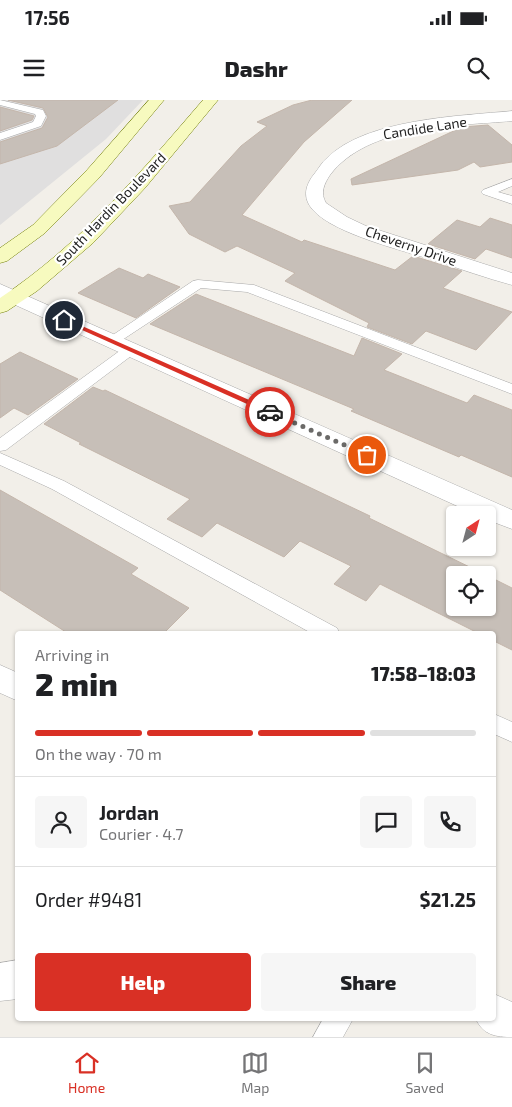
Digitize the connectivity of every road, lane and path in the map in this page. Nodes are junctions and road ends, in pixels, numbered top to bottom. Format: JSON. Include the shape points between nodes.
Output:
{"nodes":[{"id":1,"x":157,"y":100,"type":"edge"},
{"id":2,"x":212,"y":100,"type":"edge"},
{"id":3,"x":0,"y":102,"type":"edge"},
{"id":4,"x":512,"y":116,"type":"edge"},
{"id":5,"x":0,"y":137,"type":"edge"},
{"id":6,"x":512,"y":182,"type":"edge"},
{"id":7,"x":512,"y":200,"type":"edge"},
{"id":8,"x":316,"y":203,"type":"joint"},
{"id":9,"x":0,"y":257,"type":"edge"},
{"id":10,"x":512,"y":280,"type":"edge"},
{"id":11,"x":5,"y":298,"type":"edge"},
{"id":12,"x":120,"y":346,"type":"junction"},
{"id":13,"x":512,"y":389,"type":"edge"},
{"id":14,"x":0,"y":446,"type":"edge"},
{"id":15,"x":0,"y":458,"type":"edge"},
{"id":16,"x":512,"y":520,"type":"edge"},
{"id":17,"x":325,"y":631,"type":"edge"},
{"id":18,"x":0,"y":677,"type":"edge"},
{"id":19,"x":15,"y":686,"type":"edge"},
{"id":20,"x":496,"y":724,"type":"edge"},
{"id":21,"x":512,"y":733,"type":"edge"},
{"id":22,"x":15,"y":980,"type":"edge"},
{"id":23,"x":0,"y":982,"type":"edge"},
{"id":24,"x":496,"y":1015,"type":"edge"},
{"id":25,"x":338,"y":1021,"type":"edge"},
{"id":26,"x":512,"y":1024,"type":"edge"},
{"id":27,"x":327,"y":1037,"type":"edge"}],
"edges":[{"from":1,"to":9,"type":"main road","via":[[93,174],[39,228]]},
{"from":2,"to":11,"type":"main road","name":"South Hardin Boulevard","via":[[140,183],[76,248]]},
{"from":3,"to":5,"type":"lane","via":[[31,109],[41,116],[37,124]]},
{"from":4,"to":8,"type":"street","name":"Candide Lane","via":[[426,125],[379,134],[355,145],[322,172],[313,194]]},
{"from":6,"to":7,"type":"lane","via":[[487,192]]},
{"from":8,"to":10,"type":"street","name":"Cheverny Drive","via":[[324,211],[367,232]]},
{"from":11,"to":12,"type":"street"},
{"from":12,"to":13,"type":"lane","via":[[198,284],[249,288]]},
{"from":12,"to":14,"type":"lane"},
{"from":12,"to":16,"type":"street"},
{"from":15,"to":17,"type":"lane","via":[[58,485]]},
{"from":18,"to":19,"type":"street"},
{"from":20,"to":21,"type":"lane"},
{"from":22,"to":23,"type":"street"},
{"from":24,"to":26,"type":"street"},
{"from":25,"to":27,"type":"lane"}]}
